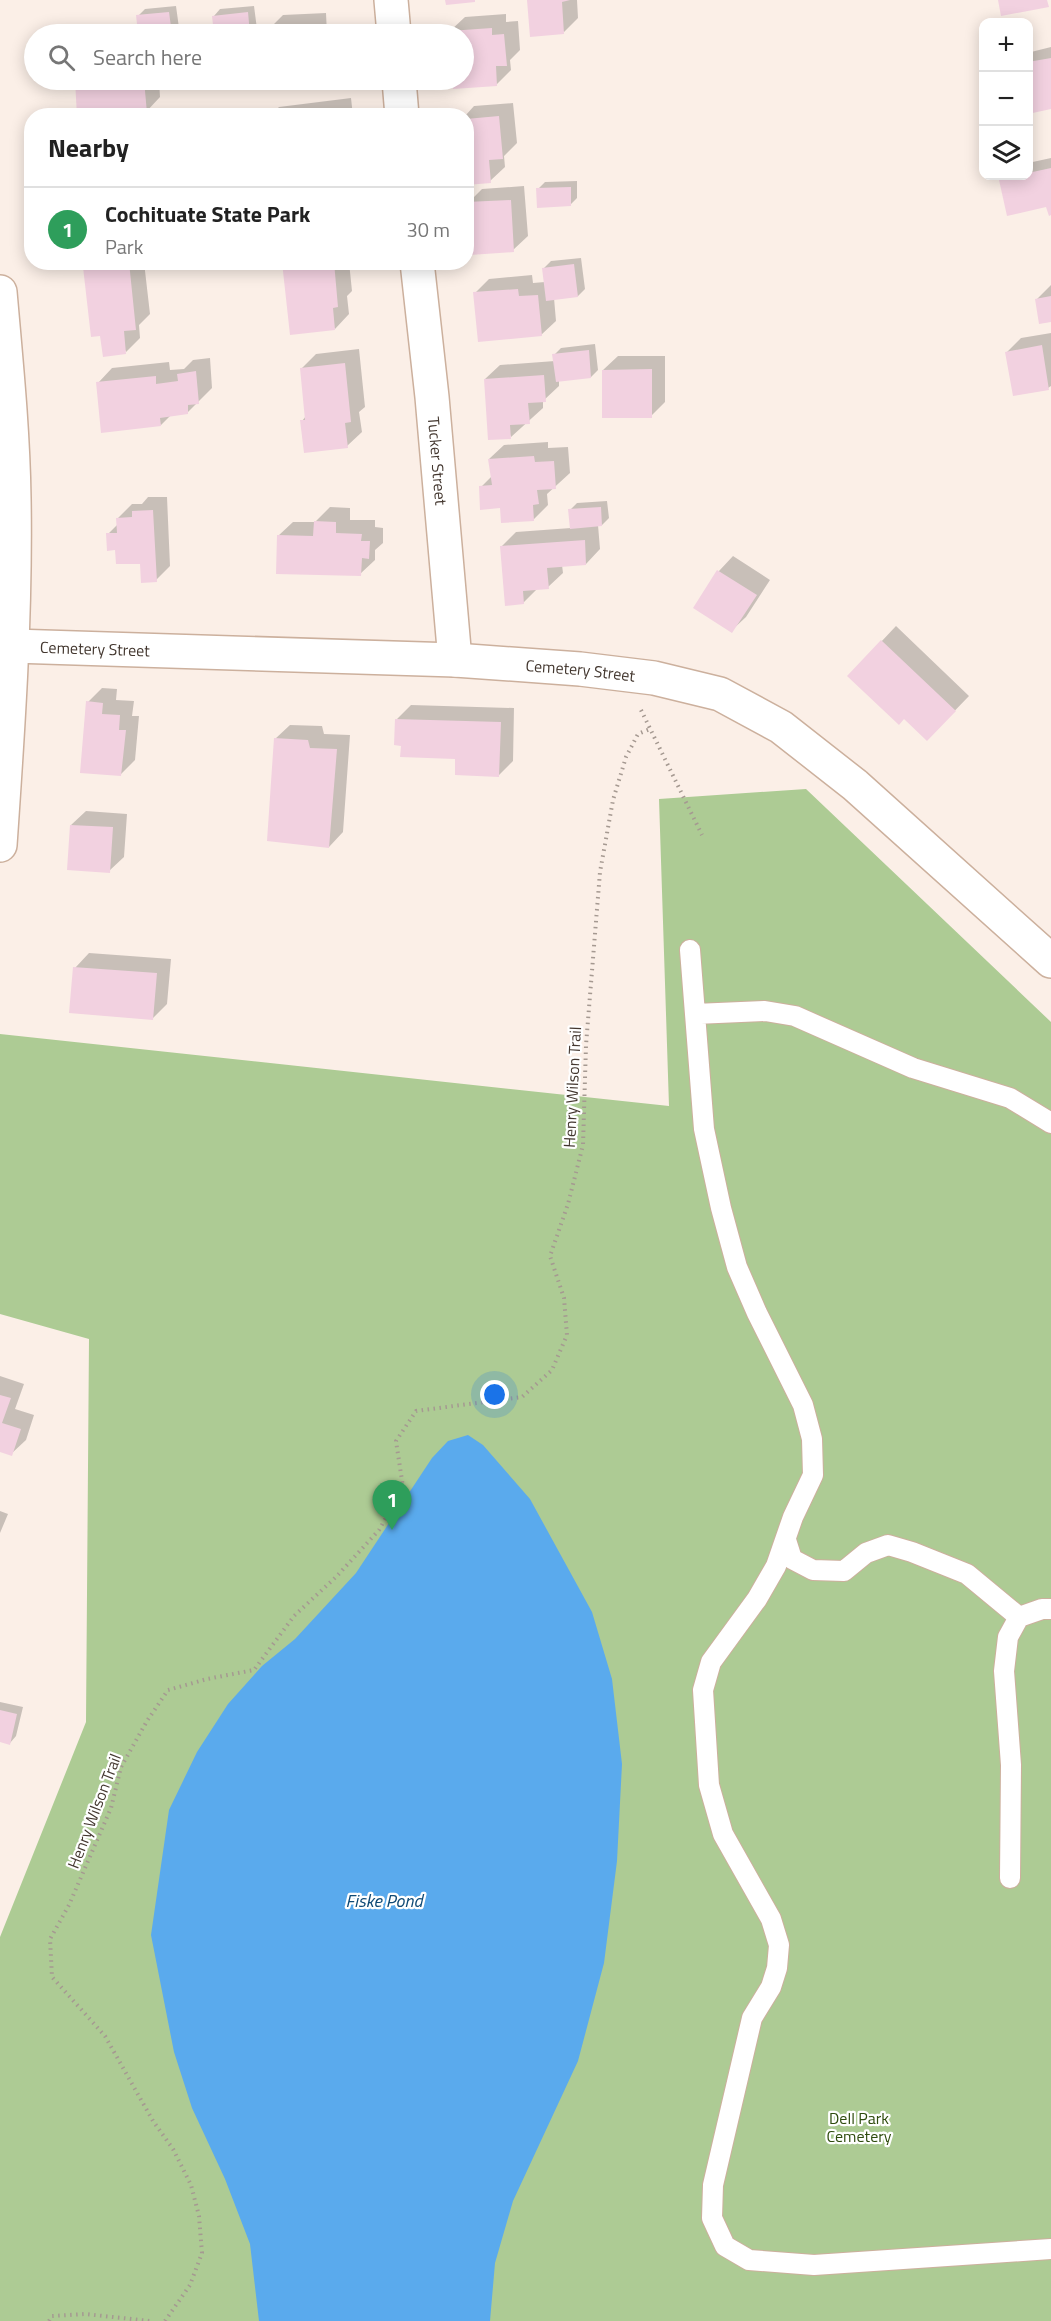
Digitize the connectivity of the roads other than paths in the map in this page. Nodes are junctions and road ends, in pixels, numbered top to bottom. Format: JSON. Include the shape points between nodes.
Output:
{"nodes":[{"id":1,"x":391,"y":0,"type":"edge"},
{"id":2,"x":393,"y":24,"type":"edge"},
{"id":3,"x":400,"y":90,"type":"edge"},
{"id":4,"x":401,"y":108,"type":"edge"},
{"id":5,"x":418,"y":270,"type":"edge"},
{"id":6,"x":0,"y":292,"type":"edge"},
{"id":7,"x":13,"y":646,"type":"junction"},
{"id":8,"x":455,"y":660,"type":"junction"},
{"id":9,"x":0,"y":845,"type":"edge"},
{"id":10,"x":690,"y":950,"type":"dead end"},
{"id":11,"x":1051,"y":962,"type":"edge"},
{"id":12,"x":694,"y":1014,"type":"junction"},
{"id":13,"x":1051,"y":1123,"type":"edge"},
{"id":14,"x":786,"y":1540,"type":"junction"},
{"id":15,"x":1051,"y":1609,"type":"edge"},
{"id":16,"x":1019,"y":1617,"type":"junction"},
{"id":17,"x":1010,"y":1878,"type":"dead end"},
{"id":18,"x":1051,"y":2249,"type":"edge"}],
"edges":[{"from":1,"to":2,"type":"street"},
{"from":3,"to":4,"type":"street"},
{"from":5,"to":8,"type":"street","name":"Tucker Street"},
{"from":6,"to":7,"type":"street","via":[[14,495]]},
{"from":7,"to":8,"type":"street","name":"Cemetery Street"},
{"from":7,"to":9,"type":"street"},
{"from":8,"to":11,"type":"street","name":"Cemetery Street","via":[[623,674],[720,694],[781,728],[855,785]]},
{"from":10,"to":12,"type":"lane"},
{"from":12,"to":13,"type":"lane","via":[[765,1011],[795,1016],[912,1068],[1010,1098]]},
{"from":12,"to":14,"type":"lane","via":[[704,1129],[737,1267],[803,1405],[812,1439],[813,1475]]},
{"from":14,"to":16,"type":"lane","via":[[792,1559],[813,1570],[844,1571],[866,1553],[888,1545],[912,1552],[968,1574]]},
{"from":14,"to":18,"type":"lane","via":[[757,1599],[711,1662],[703,1690],[709,1785],[723,1834],[771,1919],[779,1945],[771,1987],[752,2018],[713,2185],[712,2218],[725,2246],[749,2260],[814,2265]]},
{"from":15,"to":16,"type":"lane"},
{"from":16,"to":17,"type":"lane","via":[[1008,1637],[1004,1671],[1011,1765]]}]}
